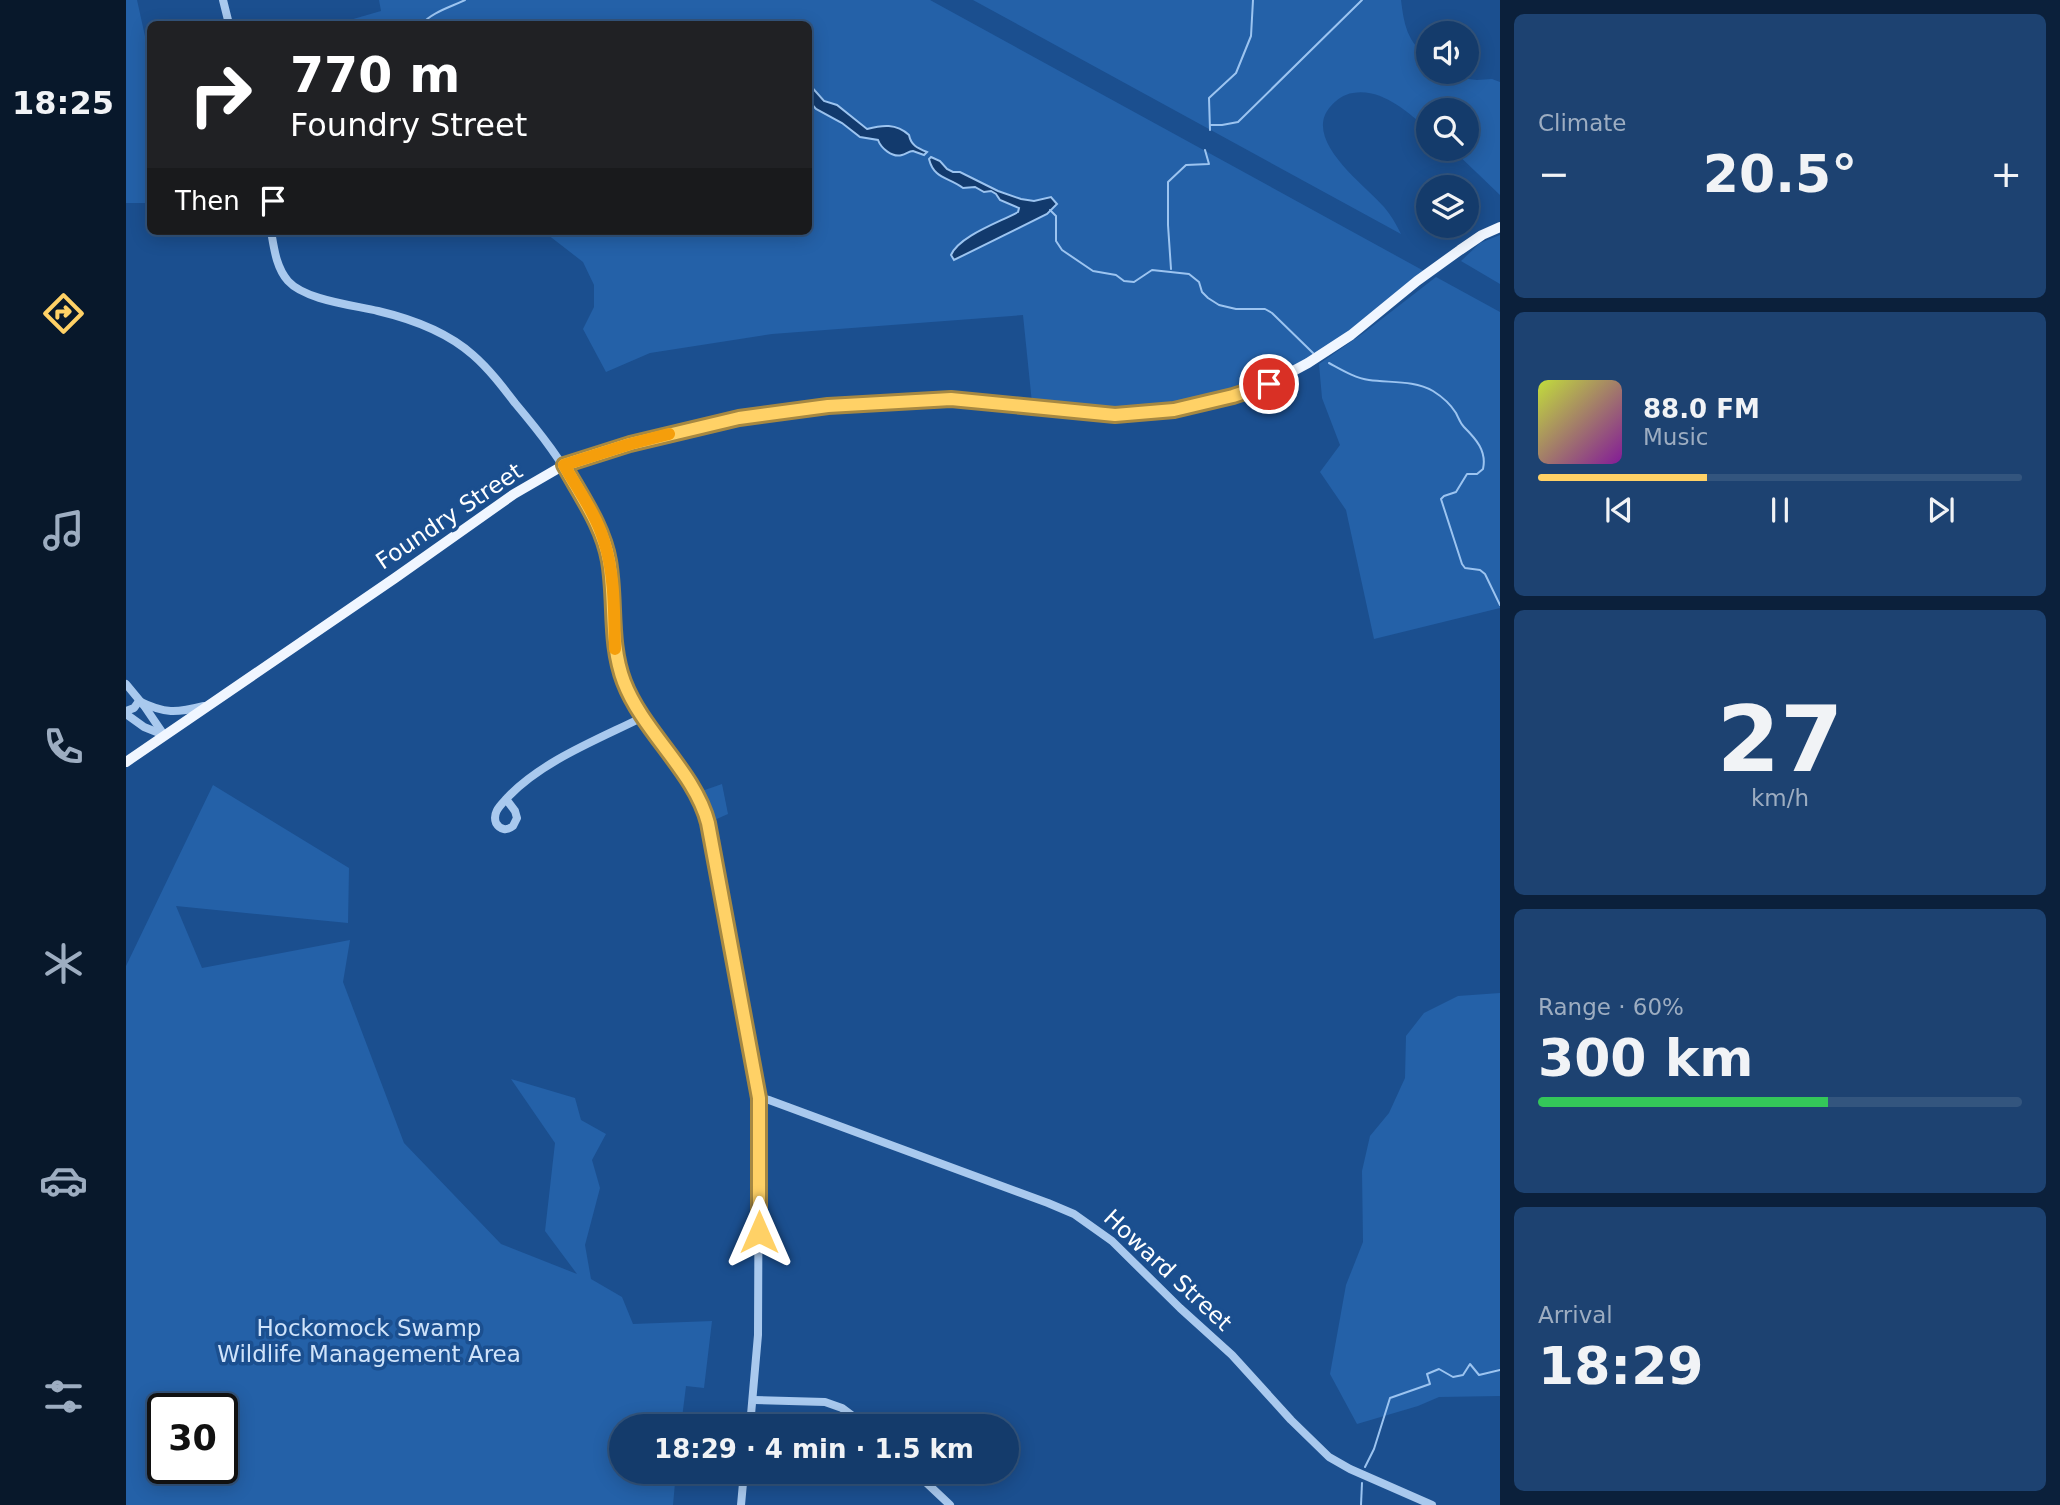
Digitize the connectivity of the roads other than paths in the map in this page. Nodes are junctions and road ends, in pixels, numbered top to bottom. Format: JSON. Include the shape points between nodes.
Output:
{"nodes":[{"id":1,"x":222,"y":0,"type":"edge"},
{"id":2,"x":228,"y":21,"type":"edge"},
{"id":3,"x":1500,"y":227,"type":"edge"},
{"id":4,"x":272,"y":235,"type":"edge"},
{"id":5,"x":564,"y":465,"type":"junction"},
{"id":6,"x":126,"y":684,"type":"edge"},
{"id":7,"x":139,"y":701,"type":"junction"},
{"id":8,"x":210,"y":704,"type":"junction"},
{"id":9,"x":126,"y":712,"type":"edge"},
{"id":10,"x":643,"y":717,"type":"junction"},
{"id":11,"x":164,"y":735,"type":"junction"},
{"id":12,"x":126,"y":762,"type":"edge"},
{"id":13,"x":506,"y":799,"type":"dead end"},
{"id":14,"x":759,"y":1098,"type":"junction"},
{"id":15,"x":754,"y":1400,"type":"junction"},
{"id":16,"x":752,"y":1414,"type":"edge"},
{"id":17,"x":850,"y":1414,"type":"edge"},
{"id":18,"x":743,"y":1484,"type":"edge"},
{"id":19,"x":926,"y":1484,"type":"edge"},
{"id":20,"x":944,"y":1503,"type":"edge"},
{"id":21,"x":741,"y":1505,"type":"edge"},
{"id":22,"x":1432,"y":1505,"type":"edge"}],
"edges":[{"from":1,"to":2,"type":"street"},
{"from":3,"to":5,"type":"main road","name":"Foundry Street","via":[[1460,250],[1308,363],[1269,384],[1233,396],[1174,410],[1115,415],[951,399],[828,406],[739,418]]},
{"from":4,"to":5,"type":"street","via":[[280,267],[296,288],[417,322],[466,349]]},
{"from":5,"to":8,"type":"main road","name":"Foundry Street","via":[[514,494]]},
{"from":5,"to":10,"type":"street","via":[[604,541],[617,660]]},
{"from":6,"to":7,"type":"street"},
{"from":7,"to":8,"type":"street","via":[[172,712]]},
{"from":7,"to":9,"type":"street"},
{"from":7,"to":11,"type":"street"},
{"from":8,"to":11,"type":"main road","name":"Foundry Street"},
{"from":9,"to":11,"type":"street","via":[[144,727]]},
{"from":10,"to":13,"type":"street","via":[[535,773]]},
{"from":10,"to":14,"type":"street","via":[[694,791],[706,817]]},
{"from":11,"to":12,"type":"main road","name":"Foundry Street"},
{"from":14,"to":15,"type":"street"},
{"from":14,"to":22,"type":"street","name":"Howard Street","via":[[1081,1217],[1232,1355],[1321,1451]]},
{"from":15,"to":16,"type":"street"},
{"from":15,"to":17,"type":"street","via":[[825,1402]]},
{"from":18,"to":21,"type":"street"},
{"from":19,"to":20,"type":"street"}]}
